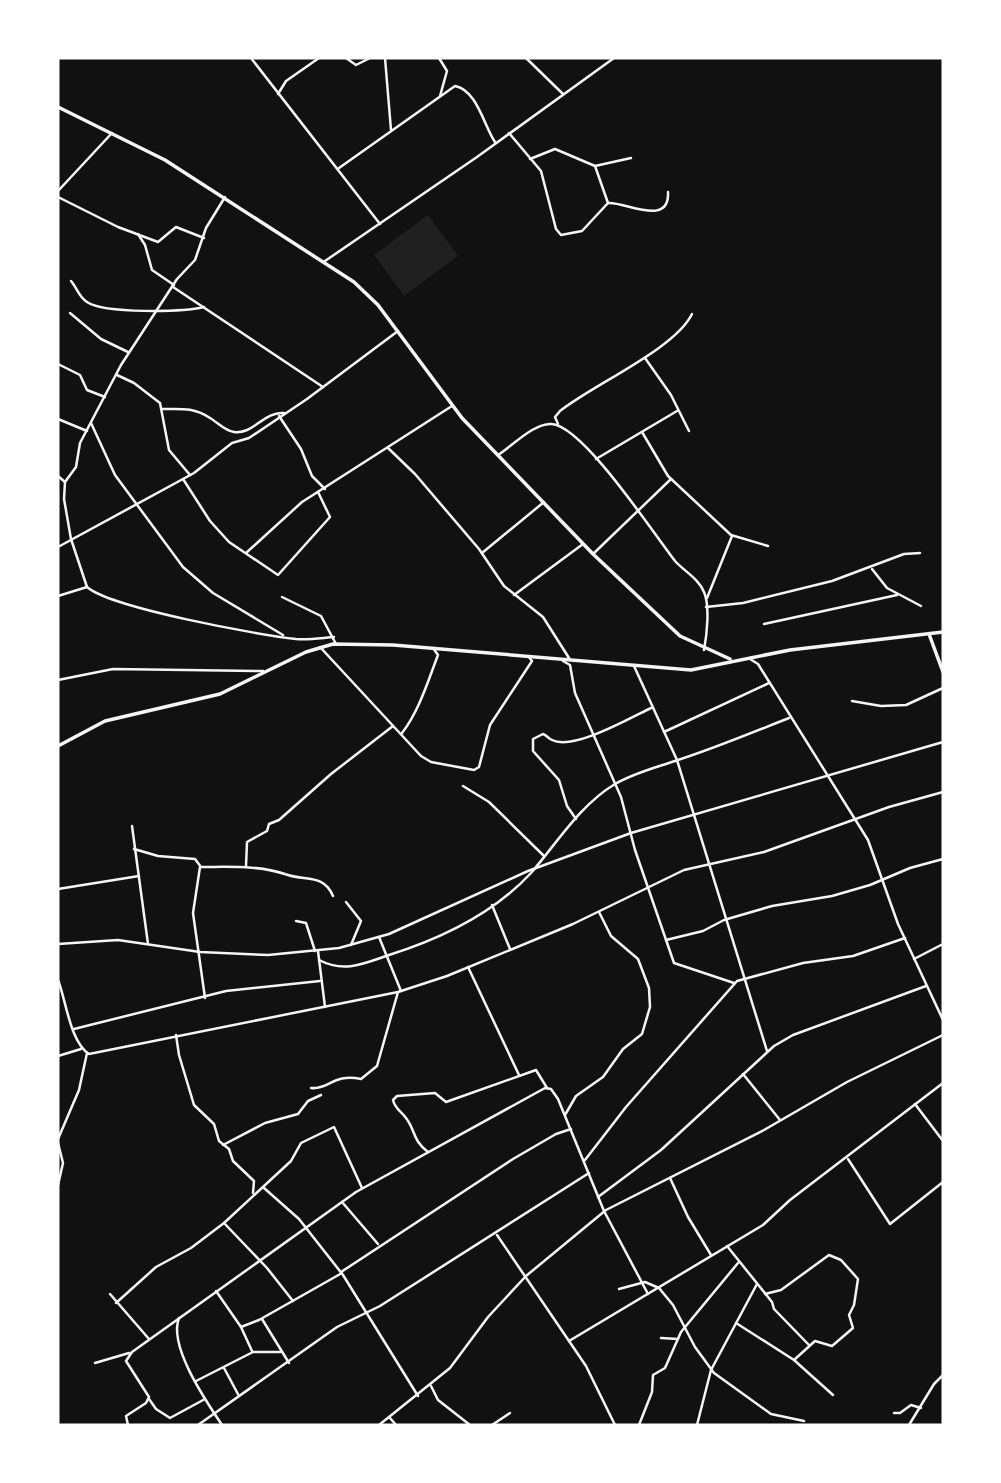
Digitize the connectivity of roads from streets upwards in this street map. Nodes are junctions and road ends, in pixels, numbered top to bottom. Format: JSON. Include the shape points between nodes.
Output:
{"nodes":[{"id":1,"x":251,"y":58,"type":"edge"},
{"id":2,"x":319,"y":58,"type":"edge"},
{"id":3,"x":346,"y":58,"type":"edge"},
{"id":4,"x":370,"y":58,"type":"edge"},
{"id":5,"x":379,"y":58,"type":"edge"},
{"id":6,"x":439,"y":58,"type":"edge"},
{"id":7,"x":526,"y":58,"type":"edge"},
{"id":8,"x":614,"y":58,"type":"edge"},
{"id":9,"x":385,"y":60,"type":"edge"},
{"id":10,"x":278,"y":94,"type":"junction"},
{"id":11,"x":563,"y":94,"type":"junction"},
{"id":12,"x":440,"y":96,"type":"junction"},
{"id":13,"x":58,"y":107,"type":"edge"},
{"id":14,"x":391,"y":130,"type":"junction"},
{"id":15,"x":112,"y":133,"type":"junction"},
{"id":16,"x":509,"y":133,"type":"junction"},
{"id":17,"x":496,"y":143,"type":"junction"},
{"id":18,"x":631,"y":158,"type":"dead end"},
{"id":19,"x":530,"y":159,"type":"junction"},
{"id":20,"x":595,"y":166,"type":"junction"},
{"id":21,"x":339,"y":168,"type":"junction"},
{"id":22,"x":58,"y":191,"type":"edge"},
{"id":23,"x":668,"y":192,"type":"dead end"},
{"id":24,"x":58,"y":197,"type":"edge"},
{"id":25,"x":225,"y":197,"type":"junction"},
{"id":26,"x":608,"y":203,"type":"junction"},
{"id":27,"x":380,"y":224,"type":"junction"},
{"id":28,"x":138,"y":234,"type":"junction"},
{"id":29,"x":204,"y":237,"type":"junction"},
{"id":30,"x":325,"y":261,"type":"junction"},
{"id":31,"x":71,"y":281,"type":"dead end"},
{"id":32,"x":173,"y":286,"type":"junction"},
{"id":33,"x":204,"y":307,"type":"junction"},
{"id":34,"x":155,"y":311,"type":"junction"},
{"id":35,"x":70,"y":313,"type":"dead end"},
{"id":36,"x":692,"y":314,"type":"dead end"},
{"id":37,"x":398,"y":331,"type":"junction"},
{"id":38,"x":128,"y":352,"type":"junction"},
{"id":39,"x":645,"y":358,"type":"junction"},
{"id":40,"x":58,"y":364,"type":"edge"},
{"id":41,"x":117,"y":375,"type":"junction"},
{"id":42,"x":323,"y":387,"type":"junction"},
{"id":43,"x":106,"y":397,"type":"junction"},
{"id":44,"x":452,"y":406,"type":"junction"},
{"id":45,"x":162,"y":409,"type":"junction"},
{"id":46,"x":677,"y":411,"type":"junction"},
{"id":47,"x":284,"y":413,"type":"junction"},
{"id":48,"x":279,"y":416,"type":"junction"},
{"id":49,"x":58,"y":419,"type":"edge"},
{"id":50,"x":91,"y":423,"type":"junction"},
{"id":51,"x":558,"y":425,"type":"junction"},
{"id":52,"x":88,"y":431,"type":"junction"},
{"id":53,"x":642,"y":432,"type":"junction"},
{"id":54,"x":689,"y":432,"type":"dead end"},
{"id":55,"x":388,"y":448,"type":"junction"},
{"id":56,"x":498,"y":455,"type":"junction"},
{"id":57,"x":596,"y":458,"type":"junction"},
{"id":58,"x":58,"y":475,"type":"edge"},
{"id":59,"x":191,"y":475,"type":"junction"},
{"id":60,"x":183,"y":479,"type":"junction"},
{"id":61,"x":671,"y":479,"type":"junction"},
{"id":62,"x":65,"y":482,"type":"junction"},
{"id":63,"x":325,"y":489,"type":"junction"},
{"id":64,"x":318,"y":492,"type":"junction"},
{"id":65,"x":544,"y":502,"type":"junction"},
{"id":66,"x":139,"y":503,"type":"junction"},
{"id":67,"x":638,"y":512,"type":"junction"},
{"id":68,"x":732,"y":537,"type":"junction"},
{"id":69,"x":71,"y":539,"type":"junction"},
{"id":70,"x":583,"y":544,"type":"junction"},
{"id":71,"x":768,"y":546,"type":"dead end"},
{"id":72,"x":58,"y":547,"type":"edge"},
{"id":73,"x":246,"y":553,"type":"junction"},
{"id":74,"x":482,"y":553,"type":"junction"},
{"id":75,"x":919,"y":553,"type":"dead end"},
{"id":76,"x":593,"y":554,"type":"junction"},
{"id":77,"x":871,"y":568,"type":"junction"},
{"id":78,"x":87,"y":587,"type":"junction"},
{"id":79,"x":897,"y":595,"type":"junction"},
{"id":80,"x":58,"y":596,"type":"edge"},
{"id":81,"x":514,"y":596,"type":"junction"},
{"id":82,"x":282,"y":597,"type":"dead end"},
{"id":83,"x":706,"y":602,"type":"junction"},
{"id":84,"x":920,"y":606,"type":"dead end"},
{"id":85,"x":706,"y":607,"type":"junction"},
{"id":86,"x":764,"y":624,"type":"dead end"},
{"id":87,"x":943,"y":632,"type":"edge"},
{"id":88,"x":929,"y":634,"type":"junction"},
{"id":89,"x":334,"y":636,"type":"junction"},
{"id":90,"x":286,"y":637,"type":"junction"},
{"id":91,"x":336,"y":644,"type":"junction"},
{"id":92,"x":320,"y":647,"type":"junction"},
{"id":93,"x":433,"y":649,"type":"junction"},
{"id":94,"x":705,"y":650,"type":"junction"},
{"id":95,"x":529,"y":657,"type":"junction"},
{"id":96,"x":750,"y":659,"type":"junction"},
{"id":97,"x":732,"y":660,"type":"junction"},
{"id":98,"x":563,"y":661,"type":"junction"},
{"id":99,"x":634,"y":666,"type":"junction"},
{"id":100,"x":268,"y":672,"type":"junction"},
{"id":101,"x":943,"y":672,"type":"edge"},
{"id":102,"x":58,"y":680,"type":"edge"},
{"id":103,"x":769,"y":683,"type":"junction"},
{"id":104,"x":943,"y":688,"type":"edge"},
{"id":105,"x":852,"y":701,"type":"dead end"},
{"id":106,"x":652,"y":708,"type":"junction"},
{"id":107,"x":789,"y":718,"type":"junction"},
{"id":108,"x":393,"y":726,"type":"junction"},
{"id":109,"x":664,"y":732,"type":"junction"},
{"id":110,"x":402,"y":733,"type":"junction"},
{"id":111,"x":594,"y":735,"type":"junction"},
{"id":112,"x":943,"y":742,"type":"edge"},
{"id":113,"x":58,"y":746,"type":"edge"},
{"id":114,"x":677,"y":761,"type":"junction"},
{"id":115,"x":828,"y":775,"type":"junction"},
{"id":116,"x":615,"y":784,"type":"junction"},
{"id":117,"x":463,"y":786,"type":"dead end"},
{"id":118,"x":943,"y":792,"type":"edge"},
{"id":119,"x":694,"y":813,"type":"junction"},
{"id":120,"x":576,"y":819,"type":"junction"},
{"id":121,"x":856,"y":820,"type":"junction"},
{"id":122,"x":132,"y":826,"type":"dead end"},
{"id":123,"x":631,"y":833,"type":"junction"},
{"id":124,"x":134,"y":849,"type":"junction"},
{"id":125,"x":544,"y":856,"type":"junction"},
{"id":126,"x":943,"y":859,"type":"edge"},
{"id":127,"x":709,"y":865,"type":"junction"},
{"id":128,"x":246,"y":866,"type":"junction"},
{"id":129,"x":200,"y":867,"type":"junction"},
{"id":130,"x":534,"y":868,"type":"junction"},
{"id":131,"x":139,"y":876,"type":"junction"},
{"id":132,"x":881,"y":881,"type":"junction"},
{"id":133,"x":647,"y":888,"type":"junction"},
{"id":134,"x":58,"y":889,"type":"edge"},
{"id":135,"x":333,"y":896,"type":"dead end"},
{"id":136,"x":346,"y":902,"type":"dead end"},
{"id":137,"x":492,"y":905,"type":"junction"},
{"id":138,"x":599,"y":912,"type":"junction"},
{"id":139,"x":728,"y":920,"type":"junction"},
{"id":140,"x":296,"y":921,"type":"dead end"},
{"id":141,"x":379,"y":937,"type":"junction"},
{"id":142,"x":905,"y":938,"type":"junction"},
{"id":143,"x":666,"y":940,"type":"junction"},
{"id":144,"x":58,"y":944,"type":"edge"},
{"id":145,"x":148,"y":944,"type":"junction"},
{"id":146,"x":943,"y":944,"type":"edge"},
{"id":147,"x":351,"y":945,"type":"junction"},
{"id":148,"x":510,"y":949,"type":"junction"},
{"id":149,"x":316,"y":951,"type":"junction"},
{"id":150,"x":200,"y":952,"type":"junction"},
{"id":151,"x":387,"y":956,"type":"junction"},
{"id":152,"x":914,"y":959,"type":"junction"},
{"id":153,"x":318,"y":960,"type":"junction"},
{"id":154,"x":468,"y":967,"type":"junction"},
{"id":155,"x":744,"y":979,"type":"junction"},
{"id":156,"x":58,"y":980,"type":"edge"},
{"id":157,"x":320,"y":981,"type":"junction"},
{"id":158,"x":734,"y":983,"type":"junction"},
{"id":159,"x":926,"y":986,"type":"junction"},
{"id":160,"x":399,"y":992,"type":"junction"},
{"id":161,"x":205,"y":998,"type":"junction"},
{"id":162,"x":325,"y":1007,"type":"junction"},
{"id":163,"x":943,"y":1020,"type":"edge"},
{"id":164,"x":74,"y":1029,"type":"junction"},
{"id":165,"x":176,"y":1035,"type":"junction"},
{"id":166,"x":943,"y":1035,"type":"edge"},
{"id":167,"x":82,"y":1048,"type":"junction"},
{"id":168,"x":767,"y":1051,"type":"junction"},
{"id":169,"x":87,"y":1053,"type":"junction"},
{"id":170,"x":58,"y":1056,"type":"edge"},
{"id":171,"x":743,"y":1074,"type":"junction"},
{"id":172,"x":520,"y":1076,"type":"junction"},
{"id":173,"x":943,"y":1083,"type":"edge"},
{"id":174,"x":311,"y":1088,"type":"dead end"},
{"id":175,"x":547,"y":1088,"type":"junction"},
{"id":176,"x":321,"y":1095,"type":"dead end"},
{"id":177,"x":915,"y":1104,"type":"junction"},
{"id":178,"x":565,"y":1115,"type":"junction"},
{"id":179,"x":781,"y":1121,"type":"junction"},
{"id":180,"x":60,"y":1128,"type":"edge"},
{"id":181,"x":571,"y":1129,"type":"junction"},
{"id":182,"x":58,"y":1141,"type":"edge"},
{"id":183,"x":943,"y":1141,"type":"edge"},
{"id":184,"x":223,"y":1145,"type":"junction"},
{"id":185,"x":428,"y":1152,"type":"junction"},
{"id":186,"x":847,"y":1158,"type":"junction"},
{"id":187,"x":585,"y":1160,"type":"junction"},
{"id":188,"x":589,"y":1173,"type":"junction"},
{"id":189,"x":670,"y":1178,"type":"junction"},
{"id":190,"x":943,"y":1182,"type":"edge"},
{"id":191,"x":58,"y":1185,"type":"edge"},
{"id":192,"x":264,"y":1188,"type":"junction"},
{"id":193,"x":362,"y":1188,"type":"junction"},
{"id":194,"x":252,"y":1196,"type":"junction"},
{"id":195,"x":598,"y":1197,"type":"junction"},
{"id":196,"x":342,"y":1202,"type":"junction"},
{"id":197,"x":604,"y":1212,"type":"junction"},
{"id":198,"x":223,"y":1223,"type":"junction"},
{"id":199,"x":304,"y":1226,"type":"junction"},
{"id":200,"x":496,"y":1234,"type":"junction"},
{"id":201,"x":379,"y":1245,"type":"junction"},
{"id":202,"x":726,"y":1246,"type":"junction"},
{"id":203,"x":711,"y":1255,"type":"junction"},
{"id":204,"x":260,"y":1260,"type":"junction"},
{"id":205,"x":738,"y":1263,"type":"junction"},
{"id":206,"x":342,"y":1273,"type":"junction"},
{"id":207,"x":526,"y":1276,"type":"junction"},
{"id":208,"x":642,"y":1282,"type":"junction"},
{"id":209,"x":757,"y":1284,"type":"junction"},
{"id":210,"x":659,"y":1288,"type":"junction"},
{"id":211,"x":619,"y":1289,"type":"dead end"},
{"id":212,"x":216,"y":1291,"type":"junction"},
{"id":213,"x":110,"y":1294,"type":"dead end"},
{"id":214,"x":648,"y":1294,"type":"junction"},
{"id":215,"x":765,"y":1294,"type":"junction"},
{"id":216,"x":293,"y":1301,"type":"junction"},
{"id":217,"x":116,"y":1303,"type":"junction"},
{"id":218,"x":366,"y":1313,"type":"junction"},
{"id":219,"x":180,"y":1317,"type":"junction"},
{"id":220,"x":262,"y":1319,"type":"junction"},
{"id":221,"x":736,"y":1323,"type":"junction"},
{"id":222,"x":241,"y":1327,"type":"junction"},
{"id":223,"x":685,"y":1327,"type":"junction"},
{"id":224,"x":661,"y":1338,"type":"dead end"},
{"id":225,"x":149,"y":1339,"type":"junction"},
{"id":226,"x":678,"y":1339,"type":"junction"},
{"id":227,"x":569,"y":1341,"type":"junction"},
{"id":228,"x":809,"y":1345,"type":"junction"},
{"id":229,"x":132,"y":1352,"type":"junction"},
{"id":230,"x":253,"y":1352,"type":"junction"},
{"id":231,"x":280,"y":1352,"type":"junction"},
{"id":232,"x":794,"y":1360,"type":"junction"},
{"id":233,"x":95,"y":1363,"type":"dead end"},
{"id":234,"x":289,"y":1363,"type":"junction"},
{"id":235,"x":224,"y":1368,"type":"junction"},
{"id":236,"x":711,"y":1370,"type":"junction"},
{"id":237,"x":943,"y":1375,"type":"edge"},
{"id":238,"x":196,"y":1381,"type":"junction"},
{"id":239,"x":431,"y":1386,"type":"junction"},
{"id":240,"x":832,"y":1395,"type":"dead end"},
{"id":241,"x":418,"y":1396,"type":"junction"},
{"id":242,"x":239,"y":1397,"type":"junction"},
{"id":243,"x":149,"y":1399,"type":"junction"},
{"id":244,"x":205,"y":1399,"type":"junction"},
{"id":245,"x":921,"y":1408,"type":"junction"},
{"id":246,"x":510,"y":1413,"type":"dead end"},
{"id":247,"x":894,"y":1413,"type":"dead end"},
{"id":248,"x":215,"y":1414,"type":"junction"},
{"id":249,"x":390,"y":1418,"type":"junction"},
{"id":250,"x":804,"y":1421,"type":"dead end"},
{"id":251,"x":128,"y":1425,"type":"edge"},
{"id":252,"x":198,"y":1425,"type":"edge"},
{"id":253,"x":222,"y":1425,"type":"edge"},
{"id":254,"x":379,"y":1425,"type":"edge"},
{"id":255,"x":396,"y":1425,"type":"edge"},
{"id":256,"x":470,"y":1425,"type":"edge"},
{"id":257,"x":492,"y":1425,"type":"edge"},
{"id":258,"x":615,"y":1425,"type":"edge"},
{"id":259,"x":639,"y":1425,"type":"edge"},
{"id":260,"x":697,"y":1425,"type":"edge"},
{"id":261,"x":909,"y":1425,"type":"edge"}],
"edges":[{"from":1,"to":10,"type":"street"},
{"from":2,"to":10,"type":"street","via":[[286,81]]},
{"from":3,"to":4,"type":"street","via":[[356,65]]},
{"from":5,"to":9,"type":"street"},
{"from":6,"to":12,"type":"street","via":[[447,71]]},
{"from":7,"to":11,"type":"street"},
{"from":8,"to":11,"type":"street"},
{"from":9,"to":14,"type":"street"},
{"from":10,"to":21,"type":"street"},
{"from":11,"to":16,"type":"street"},
{"from":12,"to":14,"type":"street"},
{"from":12,"to":17,"type":"street","via":[[454,86],[461,87]]},
{"from":13,"to":15,"type":"street"},
{"from":14,"to":21,"type":"street"},
{"from":15,"to":22,"type":"street"},
{"from":15,"to":25,"type":"street"},
{"from":16,"to":17,"type":"street"},
{"from":16,"to":19,"type":"street"},
{"from":17,"to":27,"type":"street"},
{"from":18,"to":20,"type":"street"},
{"from":19,"to":20,"type":"street","via":[[555,149]]},
{"from":19,"to":26,"type":"street","via":[[543,174],[561,235],[584,229]]},
{"from":20,"to":26,"type":"street"},
{"from":21,"to":27,"type":"street"},
{"from":23,"to":26,"type":"street","via":[[665,204],[650,212]]},
{"from":24,"to":28,"type":"street"},
{"from":25,"to":29,"type":"street"},
{"from":25,"to":30,"type":"street"},
{"from":27,"to":30,"type":"street"},
{"from":28,"to":29,"type":"street","via":[[160,242],[176,227]]},
{"from":28,"to":32,"type":"street","via":[[152,270]]},
{"from":29,"to":32,"type":"street","via":[[195,260]]},
{"from":30,"to":37,"type":"street","via":[[370,296]]},
{"from":31,"to":34,"type":"street","via":[[83,299],[99,308]]},
{"from":32,"to":33,"type":"street"},
{"from":32,"to":34,"type":"street"},
{"from":33,"to":34,"type":"street"},
{"from":33,"to":42,"type":"street"},
{"from":34,"to":38,"type":"street"},
{"from":35,"to":38,"type":"street","via":[[102,339]]},
{"from":36,"to":39,"type":"street","via":[[680,332]]},
{"from":37,"to":42,"type":"street"},
{"from":37,"to":44,"type":"street"},
{"from":38,"to":41,"type":"street"},
{"from":39,"to":46,"type":"street"},
{"from":39,"to":51,"type":"street","via":[[568,404],[555,415]]},
{"from":40,"to":43,"type":"street","via":[[75,372],[88,390]]},
{"from":41,"to":43,"type":"street"},
{"from":41,"to":45,"type":"street","via":[[156,399]]},
{"from":42,"to":47,"type":"street"},
{"from":43,"to":50,"type":"street"},
{"from":44,"to":55,"type":"street"},
{"from":44,"to":56,"type":"street"},
{"from":45,"to":47,"type":"street","via":[[191,409],[234,432]]},
{"from":45,"to":59,"type":"street","via":[[169,450]]},
{"from":46,"to":53,"type":"street"},
{"from":46,"to":54,"type":"street"},
{"from":47,"to":48,"type":"street"},
{"from":48,"to":59,"type":"street","via":[[249,438],[229,444]]},
{"from":48,"to":63,"type":"street","via":[[312,476]]},
{"from":49,"to":52,"type":"street"},
{"from":50,"to":52,"type":"street"},
{"from":50,"to":66,"type":"street","via":[[115,475]]},
{"from":51,"to":56,"type":"street","via":[[541,425]]},
{"from":51,"to":57,"type":"street"},
{"from":52,"to":62,"type":"street","via":[[80,443],[74,471]]},
{"from":53,"to":57,"type":"street"},
{"from":53,"to":61,"type":"street"},
{"from":55,"to":63,"type":"street"},
{"from":55,"to":74,"type":"street"},
{"from":56,"to":65,"type":"street"},
{"from":57,"to":67,"type":"street"},
{"from":58,"to":62,"type":"street"},
{"from":59,"to":60,"type":"street"},
{"from":60,"to":66,"type":"street"},
{"from":60,"to":73,"type":"street","via":[[214,527]]},
{"from":61,"to":67,"type":"street"},
{"from":61,"to":68,"type":"street"},
{"from":62,"to":69,"type":"street"},
{"from":63,"to":64,"type":"street"},
{"from":64,"to":73,"type":"street"},
{"from":64,"to":73,"type":"street","via":[[330,517],[279,575]]},
{"from":65,"to":70,"type":"street"},
{"from":65,"to":74,"type":"street"},
{"from":66,"to":69,"type":"street"},
{"from":66,"to":90,"type":"street","via":[[192,575]]},
{"from":67,"to":76,"type":"street"},
{"from":67,"to":83,"type":"street","via":[[676,562],[702,587]]},
{"from":68,"to":71,"type":"street"},
{"from":68,"to":83,"type":"street"},
{"from":69,"to":72,"type":"street"},
{"from":69,"to":78,"type":"street"},
{"from":70,"to":76,"type":"street"},
{"from":70,"to":81,"type":"street"},
{"from":74,"to":81,"type":"street"},
{"from":75,"to":77,"type":"street","via":[[904,554]]},
{"from":76,"to":94,"type":"street","via":[[662,621]]},
{"from":77,"to":79,"type":"street"},
{"from":77,"to":85,"type":"street","via":[[743,603]]},
{"from":78,"to":80,"type":"street"},
{"from":78,"to":90,"type":"street","via":[[161,613]]},
{"from":79,"to":84,"type":"street"},
{"from":79,"to":86,"type":"street"},
{"from":81,"to":98,"type":"street","via":[[543,617],[567,653],[569,658]]},
{"from":82,"to":89,"type":"street","via":[[321,616]]},
{"from":83,"to":85,"type":"street"},
{"from":85,"to":94,"type":"street"},
{"from":87,"to":88,"type":"street"},
{"from":88,"to":96,"type":"street"},
{"from":88,"to":101,"type":"street"},
{"from":89,"to":90,"type":"street"},
{"from":89,"to":91,"type":"street"},
{"from":91,"to":92,"type":"street"},
{"from":91,"to":93,"type":"street"},
{"from":92,"to":100,"type":"street"},
{"from":92,"to":108,"type":"street"},
{"from":93,"to":95,"type":"street"},
{"from":93,"to":110,"type":"street","via":[[438,655]]},
{"from":94,"to":97,"type":"street"},
{"from":95,"to":98,"type":"street"},
{"from":95,"to":110,"type":"street","via":[[532,661],[490,725],[477,769],[425,760]]},
{"from":96,"to":97,"type":"street"},
{"from":96,"to":103,"type":"street"},
{"from":97,"to":99,"type":"street","via":[[699,669]]},
{"from":98,"to":99,"type":"street"},
{"from":98,"to":111,"type":"street","via":[[570,665],[574,690]]},
{"from":99,"to":106,"type":"street"},
{"from":100,"to":102,"type":"street","via":[[113,669]]},
{"from":100,"to":113,"type":"street","via":[[220,694],[105,721]]},
{"from":103,"to":107,"type":"street"},
{"from":103,"to":109,"type":"street"},
{"from":104,"to":105,"type":"street","via":[[906,705]]},
{"from":106,"to":109,"type":"street"},
{"from":106,"to":111,"type":"street"},
{"from":107,"to":114,"type":"street"},
{"from":107,"to":115,"type":"street"},
{"from":108,"to":110,"type":"street"},
{"from":108,"to":128,"type":"street","via":[[269,824],[268,831],[247,842]]},
{"from":109,"to":114,"type":"street"},
{"from":111,"to":116,"type":"street"},
{"from":111,"to":120,"type":"street","via":[[556,741],[543,734],[533,740],[533,751],[555,773]]},
{"from":112,"to":115,"type":"street"},
{"from":114,"to":116,"type":"street"},
{"from":114,"to":119,"type":"street"},
{"from":115,"to":119,"type":"street"},
{"from":115,"to":121,"type":"street"},
{"from":116,"to":120,"type":"street"},
{"from":116,"to":123,"type":"street"},
{"from":117,"to":125,"type":"street","via":[[489,802]]},
{"from":118,"to":121,"type":"street"},
{"from":119,"to":123,"type":"street"},
{"from":119,"to":127,"type":"street"},
{"from":120,"to":125,"type":"street"},
{"from":121,"to":127,"type":"street","via":[[775,849]]},
{"from":121,"to":132,"type":"street","via":[[868,840]]},
{"from":122,"to":124,"type":"street"},
{"from":123,"to":130,"type":"street"},
{"from":123,"to":133,"type":"street"},
{"from":124,"to":129,"type":"street","via":[[195,859]]},
{"from":124,"to":131,"type":"street"},
{"from":125,"to":130,"type":"street"},
{"from":126,"to":132,"type":"street"},
{"from":127,"to":133,"type":"street","via":[[675,873]]},
{"from":127,"to":139,"type":"street"},
{"from":128,"to":129,"type":"street"},
{"from":128,"to":135,"type":"street","via":[[311,877],[327,886]]},
{"from":129,"to":150,"type":"street","via":[[192,913]]},
{"from":130,"to":137,"type":"street"},
{"from":130,"to":141,"type":"street"},
{"from":131,"to":134,"type":"street"},
{"from":131,"to":145,"type":"street"},
{"from":132,"to":139,"type":"street"},
{"from":132,"to":142,"type":"street"},
{"from":133,"to":138,"type":"street"},
{"from":133,"to":143,"type":"street"},
{"from":136,"to":147,"type":"street","via":[[361,921]]},
{"from":137,"to":148,"type":"street"},
{"from":137,"to":151,"type":"street","via":[[434,940]]},
{"from":138,"to":148,"type":"street"},
{"from":138,"to":178,"type":"street","via":[[611,936],[638,959],[649,988],[650,1007],[642,1034],[623,1049],[603,1077],[576,1096]]},
{"from":139,"to":143,"type":"street"},
{"from":139,"to":155,"type":"street"},
{"from":140,"to":149,"type":"street","via":[[306,923]]},
{"from":141,"to":147,"type":"street"},
{"from":141,"to":151,"type":"street"},
{"from":142,"to":152,"type":"street"},
{"from":142,"to":155,"type":"street","via":[[853,956]]},
{"from":143,"to":158,"type":"street","via":[[675,965]]},
{"from":144,"to":145,"type":"street","via":[[118,940]]},
{"from":145,"to":150,"type":"street"},
{"from":146,"to":152,"type":"street"},
{"from":147,"to":149,"type":"street"},
{"from":148,"to":154,"type":"street"},
{"from":149,"to":150,"type":"street","via":[[268,955]]},
{"from":149,"to":153,"type":"street"},
{"from":150,"to":161,"type":"street"},
{"from":151,"to":153,"type":"street","via":[[337,969]]},
{"from":151,"to":160,"type":"street"},
{"from":152,"to":159,"type":"street"},
{"from":153,"to":157,"type":"street"},
{"from":154,"to":160,"type":"street"},
{"from":154,"to":172,"type":"street"},
{"from":155,"to":158,"type":"street"},
{"from":155,"to":168,"type":"street"},
{"from":156,"to":164,"type":"street"},
{"from":157,"to":161,"type":"street","via":[[279,983]]},
{"from":157,"to":162,"type":"street"},
{"from":158,"to":187,"type":"street"},
{"from":159,"to":163,"type":"street"},
{"from":159,"to":168,"type":"street","via":[[793,1035]]},
{"from":160,"to":162,"type":"street"},
{"from":160,"to":174,"type":"street","via":[[375,1068],[363,1078],[342,1076]]},
{"from":161,"to":164,"type":"street"},
{"from":162,"to":165,"type":"street"},
{"from":164,"to":167,"type":"street"},
{"from":165,"to":169,"type":"street"},
{"from":165,"to":184,"type":"street","via":[[193,1102],[212,1122]]},
{"from":166,"to":179,"type":"street","via":[[847,1082]]},
{"from":167,"to":169,"type":"street"},
{"from":167,"to":170,"type":"street"},
{"from":168,"to":171,"type":"street"},
{"from":169,"to":180,"type":"street","via":[[79,1090]]},
{"from":171,"to":179,"type":"street"},
{"from":171,"to":195,"type":"street","via":[[661,1150]]},
{"from":172,"to":175,"type":"street","via":[[536,1070]]},
{"from":172,"to":185,"type":"street","via":[[446,1102],[434,1093],[395,1098],[394,1105],[407,1119],[412,1137]]},
{"from":173,"to":177,"type":"street"},
{"from":175,"to":178,"type":"street"},
{"from":175,"to":185,"type":"street"},
{"from":176,"to":184,"type":"street","via":[[308,1101],[298,1114]]},
{"from":177,"to":183,"type":"street"},
{"from":177,"to":186,"type":"street"},
{"from":178,"to":181,"type":"street"},
{"from":179,"to":189,"type":"street"},
{"from":180,"to":182,"type":"street"},
{"from":181,"to":187,"type":"street"},
{"from":181,"to":201,"type":"street","via":[[538,1144]]},
{"from":182,"to":191,"type":"street","via":[[63,1163]]},
{"from":184,"to":194,"type":"street","via":[[254,1181]]},
{"from":185,"to":193,"type":"street"},
{"from":186,"to":190,"type":"street","via":[[890,1224]]},
{"from":186,"to":202,"type":"street","via":[[763,1225]]},
{"from":187,"to":188,"type":"street"},
{"from":188,"to":195,"type":"street"},
{"from":188,"to":200,"type":"street"},
{"from":189,"to":197,"type":"street"},
{"from":189,"to":203,"type":"street"},
{"from":192,"to":193,"type":"street","via":[[291,1161],[301,1143],[333,1126]]},
{"from":192,"to":194,"type":"street"},
{"from":192,"to":199,"type":"street"},
{"from":193,"to":196,"type":"street"},
{"from":194,"to":198,"type":"street"},
{"from":195,"to":197,"type":"street"},
{"from":196,"to":199,"type":"street"},
{"from":196,"to":201,"type":"street"},
{"from":197,"to":207,"type":"street"},
{"from":197,"to":208,"type":"street"},
{"from":198,"to":204,"type":"street"},
{"from":198,"to":217,"type":"street","via":[[156,1267]]},
{"from":199,"to":204,"type":"street"},
{"from":199,"to":206,"type":"street"},
{"from":200,"to":207,"type":"street"},
{"from":200,"to":218,"type":"street"},
{"from":201,"to":206,"type":"street"},
{"from":202,"to":203,"type":"street"},
{"from":202,"to":205,"type":"street"},
{"from":203,"to":210,"type":"street"},
{"from":204,"to":212,"type":"street"},
{"from":204,"to":216,"type":"street"},
{"from":205,"to":209,"type":"street"},
{"from":205,"to":223,"type":"street"},
{"from":206,"to":216,"type":"street"},
{"from":206,"to":218,"type":"street"},
{"from":207,"to":227,"type":"street"},
{"from":207,"to":239,"type":"street"},
{"from":208,"to":210,"type":"street"},
{"from":208,"to":211,"type":"street"},
{"from":208,"to":214,"type":"street"},
{"from":209,"to":215,"type":"street"},
{"from":209,"to":221,"type":"street"},
{"from":210,"to":214,"type":"street"},
{"from":210,"to":223,"type":"street"},
{"from":212,"to":219,"type":"street"},
{"from":212,"to":222,"type":"street"},
{"from":213,"to":217,"type":"street"},
{"from":214,"to":227,"type":"street"},
{"from":215,"to":228,"type":"street"},
{"from":215,"to":228,"type":"street","via":[[781,1290],[828,1255],[838,1257],[853,1271],[859,1284],[849,1314],[853,1328],[832,1346],[818,1340]]},
{"from":216,"to":220,"type":"street"},
{"from":217,"to":225,"type":"street"},
{"from":218,"to":234,"type":"street","via":[[337,1327]]},
{"from":218,"to":241,"type":"street"},
{"from":219,"to":225,"type":"street"},
{"from":219,"to":238,"type":"street","via":[[175,1332]]},
{"from":220,"to":222,"type":"street"},
{"from":220,"to":231,"type":"street"},
{"from":221,"to":232,"type":"street"},
{"from":221,"to":236,"type":"street"},
{"from":222,"to":230,"type":"street"},
{"from":223,"to":226,"type":"street"},
{"from":223,"to":236,"type":"street"},
{"from":224,"to":226,"type":"street"},
{"from":225,"to":229,"type":"street"},
{"from":226,"to":259,"type":"street","via":[[665,1367],[652,1377],[652,1392]]},
{"from":227,"to":258,"type":"street"},
{"from":228,"to":232,"type":"street"},
{"from":229,"to":233,"type":"street"},
{"from":229,"to":243,"type":"street","via":[[126,1361]]},
{"from":230,"to":231,"type":"street"},
{"from":230,"to":235,"type":"street"},
{"from":231,"to":234,"type":"street"},
{"from":232,"to":240,"type":"street"},
{"from":234,"to":242,"type":"street"},
{"from":235,"to":238,"type":"street"},
{"from":235,"to":242,"type":"street"},
{"from":236,"to":250,"type":"street","via":[[769,1413]]},
{"from":236,"to":260,"type":"street"},
{"from":237,"to":245,"type":"street"},
{"from":238,"to":244,"type":"street"},
{"from":239,"to":241,"type":"street"},
{"from":239,"to":256,"type":"street","via":[[438,1400]]},
{"from":241,"to":249,"type":"street"},
{"from":242,"to":248,"type":"street"},
{"from":243,"to":244,"type":"street","via":[[170,1418]]},
{"from":243,"to":251,"type":"street","via":[[126,1416]]},
{"from":244,"to":248,"type":"street"},
{"from":245,"to":247,"type":"street","via":[[912,1405]]},
{"from":245,"to":261,"type":"street"},
{"from":246,"to":257,"type":"street"},
{"from":248,"to":252,"type":"street"},
{"from":248,"to":253,"type":"street"},
{"from":249,"to":254,"type":"street"},
{"from":249,"to":255,"type":"street"}]}
